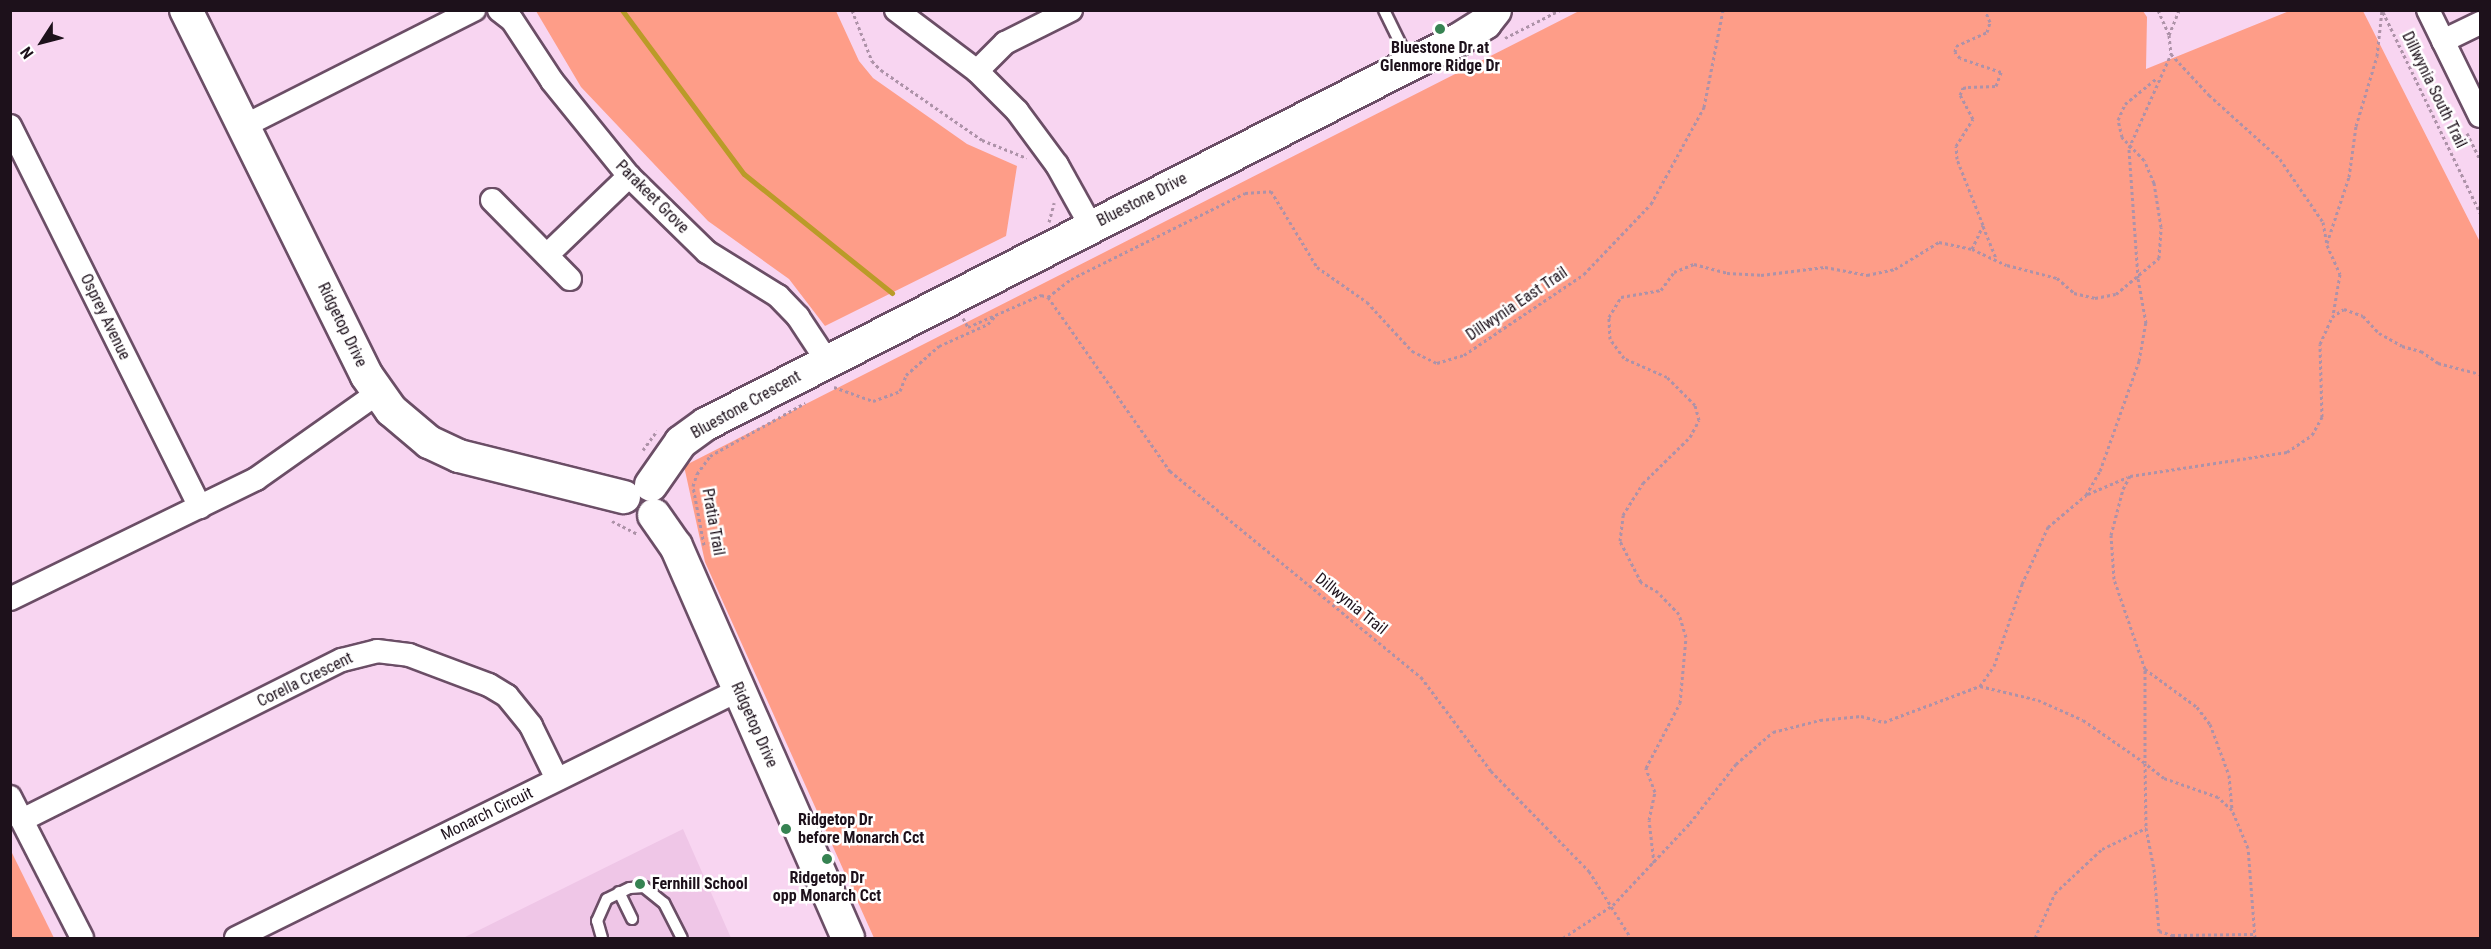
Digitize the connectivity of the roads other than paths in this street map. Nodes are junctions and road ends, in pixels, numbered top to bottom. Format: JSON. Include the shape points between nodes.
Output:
{"nodes":[{"id":1,"x":186,"y":10,"type":"edge"},
{"id":2,"x":474,"y":10,"type":"edge"},
{"id":3,"x":499,"y":10,"type":"edge"},
{"id":4,"x":896,"y":10,"type":"edge"},
{"id":5,"x":1071,"y":10,"type":"edge"},
{"id":6,"x":1384,"y":10,"type":"edge"},
{"id":7,"x":1495,"y":10,"type":"edge"},
{"id":8,"x":2428,"y":10,"type":"edge"},
{"id":9,"x":2481,"y":22,"type":"edge"},
{"id":10,"x":2443,"y":41,"type":"junction"},
{"id":11,"x":1411,"y":64,"type":"junction"},
{"id":12,"x":977,"y":71,"type":"junction"},
{"id":13,"x":2481,"y":116,"type":"edge"},
{"id":14,"x":10,"y":126,"type":"edge"},
{"id":15,"x":244,"y":126,"type":"junction"},
{"id":16,"x":629,"y":176,"type":"junction"},
{"id":17,"x":492,"y":200,"type":"dead end"},
{"id":18,"x":1091,"y":226,"type":"junction"},
{"id":19,"x":547,"y":255,"type":"junction"},
{"id":20,"x":570,"y":279,"type":"dead end"},
{"id":21,"x":827,"y":361,"type":"junction"},
{"id":22,"x":378,"y":393,"type":"junction"},
{"id":23,"x":636,"y":502,"type":"junction"},
{"id":24,"x":200,"y":507,"type":"junction"},
{"id":25,"x":13,"y":591,"type":"edge"},
{"id":26,"x":740,"y":690,"type":"junction"},
{"id":27,"x":557,"y":780,"type":"junction"},
{"id":28,"x":10,"y":797,"type":"edge"},
{"id":29,"x":22,"y":820,"type":"junction"},
{"id":30,"x":618,"y":892,"type":"junction"},
{"id":31,"x":632,"y":919,"type":"dead end"},
{"id":32,"x":82,"y":939,"type":"edge"},
{"id":33,"x":236,"y":939,"type":"edge"},
{"id":34,"x":602,"y":939,"type":"edge"},
{"id":35,"x":682,"y":939,"type":"edge"},
{"id":36,"x":848,"y":939,"type":"edge"}],
"edges":[{"from":1,"to":15,"type":"street","name":"Ridgetop Drive"},
{"from":2,"to":15,"type":"street"},
{"from":3,"to":16,"type":"street","name":"Parakeet Grove","via":[[512,21],[552,81]]},
{"from":4,"to":12,"type":"street"},
{"from":5,"to":12,"type":"street","via":[[1005,43]]},
{"from":6,"to":11,"type":"lane"},
{"from":7,"to":11,"type":"street","name":"Bluestone Drive","via":[[1485,24]]},
{"from":8,"to":10,"type":"street"},
{"from":9,"to":10,"type":"street"},
{"from":10,"to":13,"type":"street"},
{"from":11,"to":18,"type":"street","name":"Bluestone Drive"},
{"from":12,"to":18,"type":"street","via":[[1032,130],[1058,165]]},
{"from":14,"to":24,"type":"street","name":"Osprey Avenue"},
{"from":15,"to":22,"type":"street","name":"Ridgetop Drive"},
{"from":16,"to":19,"type":"street"},
{"from":16,"to":21,"type":"street","name":"Parakeet Grove","via":[[707,252],[778,296]]},
{"from":17,"to":19,"type":"street"},
{"from":18,"to":21,"type":"street","name":"Bluestone Drive"},
{"from":19,"to":20,"type":"street"},
{"from":21,"to":23,"type":"street","name":"Bluestone Crescent","via":[[681,442]]},
{"from":22,"to":23,"type":"street","name":"Ridgetop Drive","via":[[415,432],[444,450]]},
{"from":22,"to":24,"type":"street","via":[[265,474]]},
{"from":23,"to":26,"type":"street","name":"Ridgetop Drive","via":[[676,546]]},
{"from":24,"to":25,"type":"street"},
{"from":26,"to":27,"type":"street","name":"Monarch Circuit"},
{"from":26,"to":36,"type":"street","name":"Ridgetop Drive"},
{"from":27,"to":29,"type":"street","name":"Corella Crescent","via":[[527,720],[507,696],[489,685],[409,655],[377,651],[342,660]]},
{"from":27,"to":33,"type":"street","name":"Monarch Circuit"},
{"from":28,"to":29,"type":"street"},
{"from":29,"to":32,"type":"street"},
{"from":30,"to":31,"type":"lane"},
{"from":30,"to":34,"type":"lane","via":[[600,909],[597,921]]},
{"from":30,"to":35,"type":"lane","via":[[644,887],[656,893]]}]}
